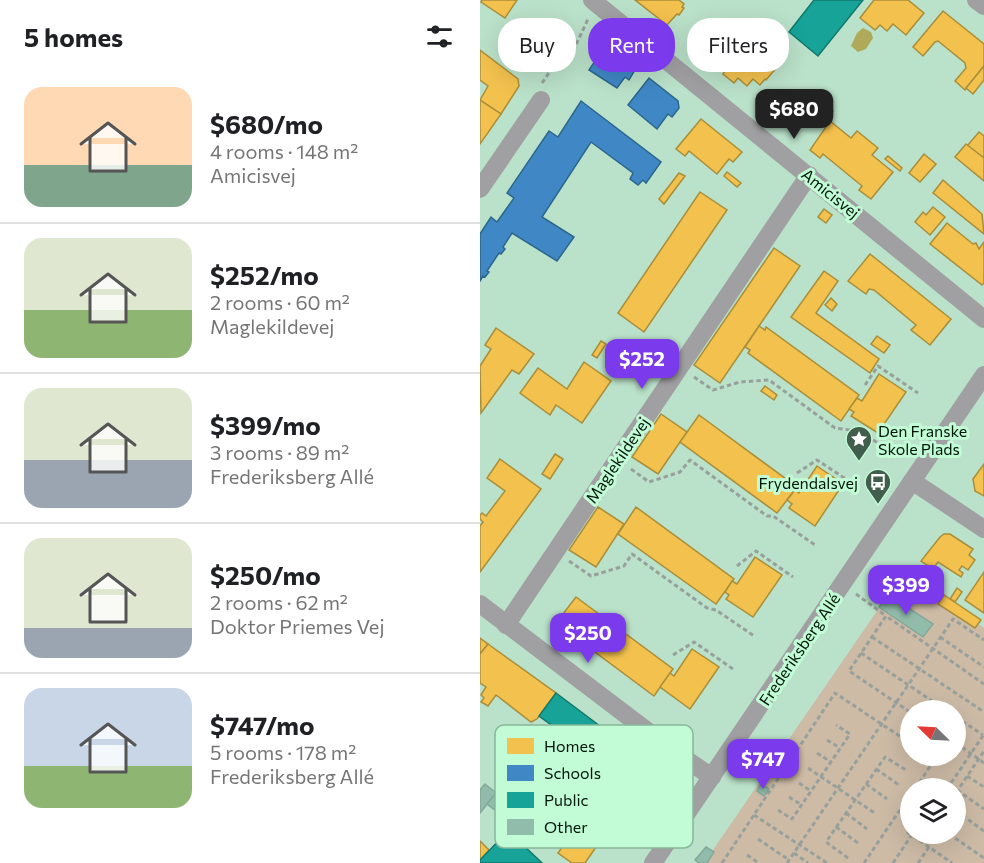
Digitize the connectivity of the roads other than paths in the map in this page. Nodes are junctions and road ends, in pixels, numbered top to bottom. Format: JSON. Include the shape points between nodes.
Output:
{"nodes":[{"id":1,"x":976,"y":0,"type":"edge"},
{"id":2,"x":595,"y":3,"type":"edge"},
{"id":3,"x":984,"y":6,"type":"edge"},
{"id":4,"x":541,"y":100,"type":"road end"},
{"id":5,"x":809,"y":175,"type":"junction"},
{"id":6,"x":480,"y":189,"type":"edge"},
{"id":7,"x":984,"y":319,"type":"edge"},
{"id":8,"x":984,"y":375,"type":"edge"},
{"id":9,"x":912,"y":481,"type":"junction"},
{"id":10,"x":984,"y":529,"type":"edge"},
{"id":11,"x":480,"y":604,"type":"edge"},
{"id":12,"x":506,"y":625,"type":"junction"},
{"id":13,"x":639,"y":725,"type":"edge"},
{"id":14,"x":693,"y":764,"type":"edge"},
{"id":15,"x":712,"y":777,"type":"junction"},
{"id":16,"x":693,"y":805,"type":"edge"},
{"id":17,"x":664,"y":848,"type":"edge"},
{"id":18,"x":654,"y":863,"type":"edge"}],
"edges":[{"from":1,"to":3,"type":"street"},
{"from":2,"to":5,"type":"street","name":"Amicisvej"},
{"from":4,"to":6,"type":"street"},
{"from":5,"to":7,"type":"street","name":"Amicisvej"},
{"from":5,"to":12,"type":"street","name":"Maglekildevej"},
{"from":8,"to":9,"type":"street","name":"Frederiksberg Allé"},
{"from":9,"to":10,"type":"street"},
{"from":9,"to":15,"type":"street","name":"Frederiksberg Allé"},
{"from":11,"to":12,"type":"street"},
{"from":12,"to":13,"type":"street"},
{"from":14,"to":15,"type":"street"},
{"from":15,"to":16,"type":"street","name":"Frederiksberg Allé"},
{"from":17,"to":18,"type":"street","name":"Frederiksberg Allé"}]}
